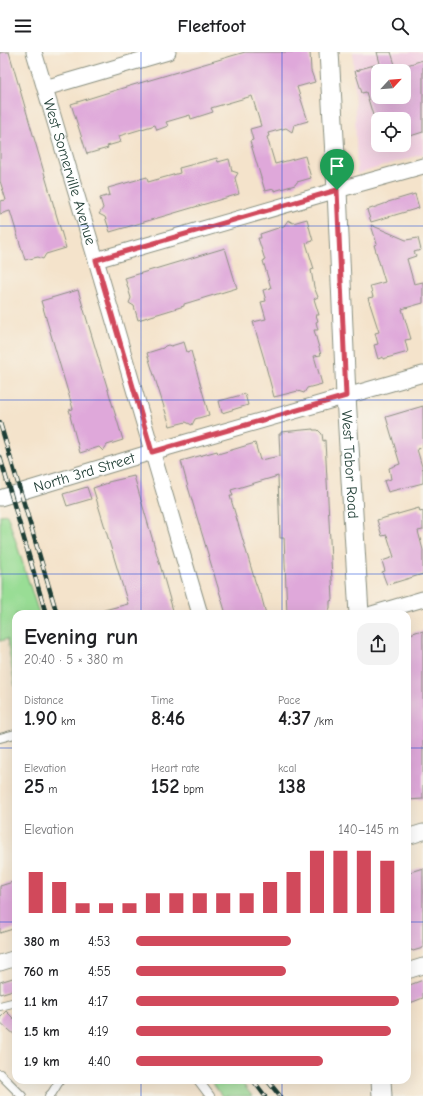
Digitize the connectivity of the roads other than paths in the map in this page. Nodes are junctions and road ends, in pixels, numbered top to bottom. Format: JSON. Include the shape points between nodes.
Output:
{"nodes":[{"id":1,"x":34,"y":52,"type":"edge"},
{"id":2,"x":168,"y":52,"type":"edge"},
{"id":3,"x":329,"y":52,"type":"edge"},
{"id":4,"x":45,"y":88,"type":"junction"},
{"id":5,"x":423,"y":166,"type":"edge"},
{"id":6,"x":337,"y":190,"type":"junction"},
{"id":7,"x":96,"y":260,"type":"junction"},
{"id":8,"x":423,"y":374,"type":"edge"},
{"id":9,"x":346,"y":396,"type":"junction"},
{"id":10,"x":152,"y":452,"type":"junction"},
{"id":11,"x":0,"y":498,"type":"edge"},
{"id":12,"x":423,"y":599,"type":"edge"},
{"id":13,"x":199,"y":610,"type":"edge"},
{"id":14,"x":359,"y":610,"type":"edge"},
{"id":15,"x":386,"y":610,"type":"edge"},
{"id":16,"x":12,"y":735,"type":"edge"},
{"id":17,"x":0,"y":738,"type":"edge"},
{"id":18,"x":423,"y":832,"type":"edge"},
{"id":19,"x":411,"y":836,"type":"edge"},
{"id":20,"x":12,"y":959,"type":"edge"},
{"id":21,"x":0,"y":963,"type":"edge"},
{"id":22,"x":423,"y":966,"type":"edge"},
{"id":23,"x":411,"y":970,"type":"edge"},
{"id":24,"x":12,"y":1003,"type":"edge"},
{"id":25,"x":0,"y":1006,"type":"edge"},
{"id":26,"x":0,"y":1074,"type":"edge"},
{"id":27,"x":57,"y":1084,"type":"edge"},
{"id":28,"x":201,"y":1084,"type":"edge"},
{"id":29,"x":380,"y":1084,"type":"edge"},
{"id":30,"x":22,"y":1096,"type":"edge"},
{"id":31,"x":49,"y":1096,"type":"edge"},
{"id":32,"x":210,"y":1096,"type":"edge"},
{"id":33,"x":382,"y":1096,"type":"edge"}],
"edges":[{"from":1,"to":4,"type":"street","name":"West Somerville Avenue"},
{"from":2,"to":4,"type":"street"},
{"from":3,"to":6,"type":"street","name":"West Tabor Road"},
{"from":4,"to":7,"type":"street","name":"West Somerville Avenue"},
{"from":5,"to":6,"type":"street"},
{"from":6,"to":7,"type":"street"},
{"from":6,"to":9,"type":"street","name":"West Tabor Road"},
{"from":7,"to":10,"type":"street","name":"West Somerville Avenue"},
{"from":8,"to":9,"type":"street","name":"North 3rd Street"},
{"from":9,"to":10,"type":"street","name":"North 3rd Street"},
{"from":9,"to":14,"type":"street","name":"West Tabor Road"},
{"from":10,"to":11,"type":"street","name":"North 3rd Street"},
{"from":10,"to":13,"type":"street","name":"West Somerville Avenue"},
{"from":12,"to":15,"type":"street"},
{"from":16,"to":17,"type":"lane"},
{"from":18,"to":19,"type":"street"},
{"from":20,"to":21,"type":"street"},
{"from":22,"to":23,"type":"street"},
{"from":24,"to":25,"type":"lane"},
{"from":26,"to":30,"type":"lane"},
{"from":27,"to":31,"type":"lane"},
{"from":28,"to":32,"type":"lane"},
{"from":29,"to":33,"type":"street"}]}
